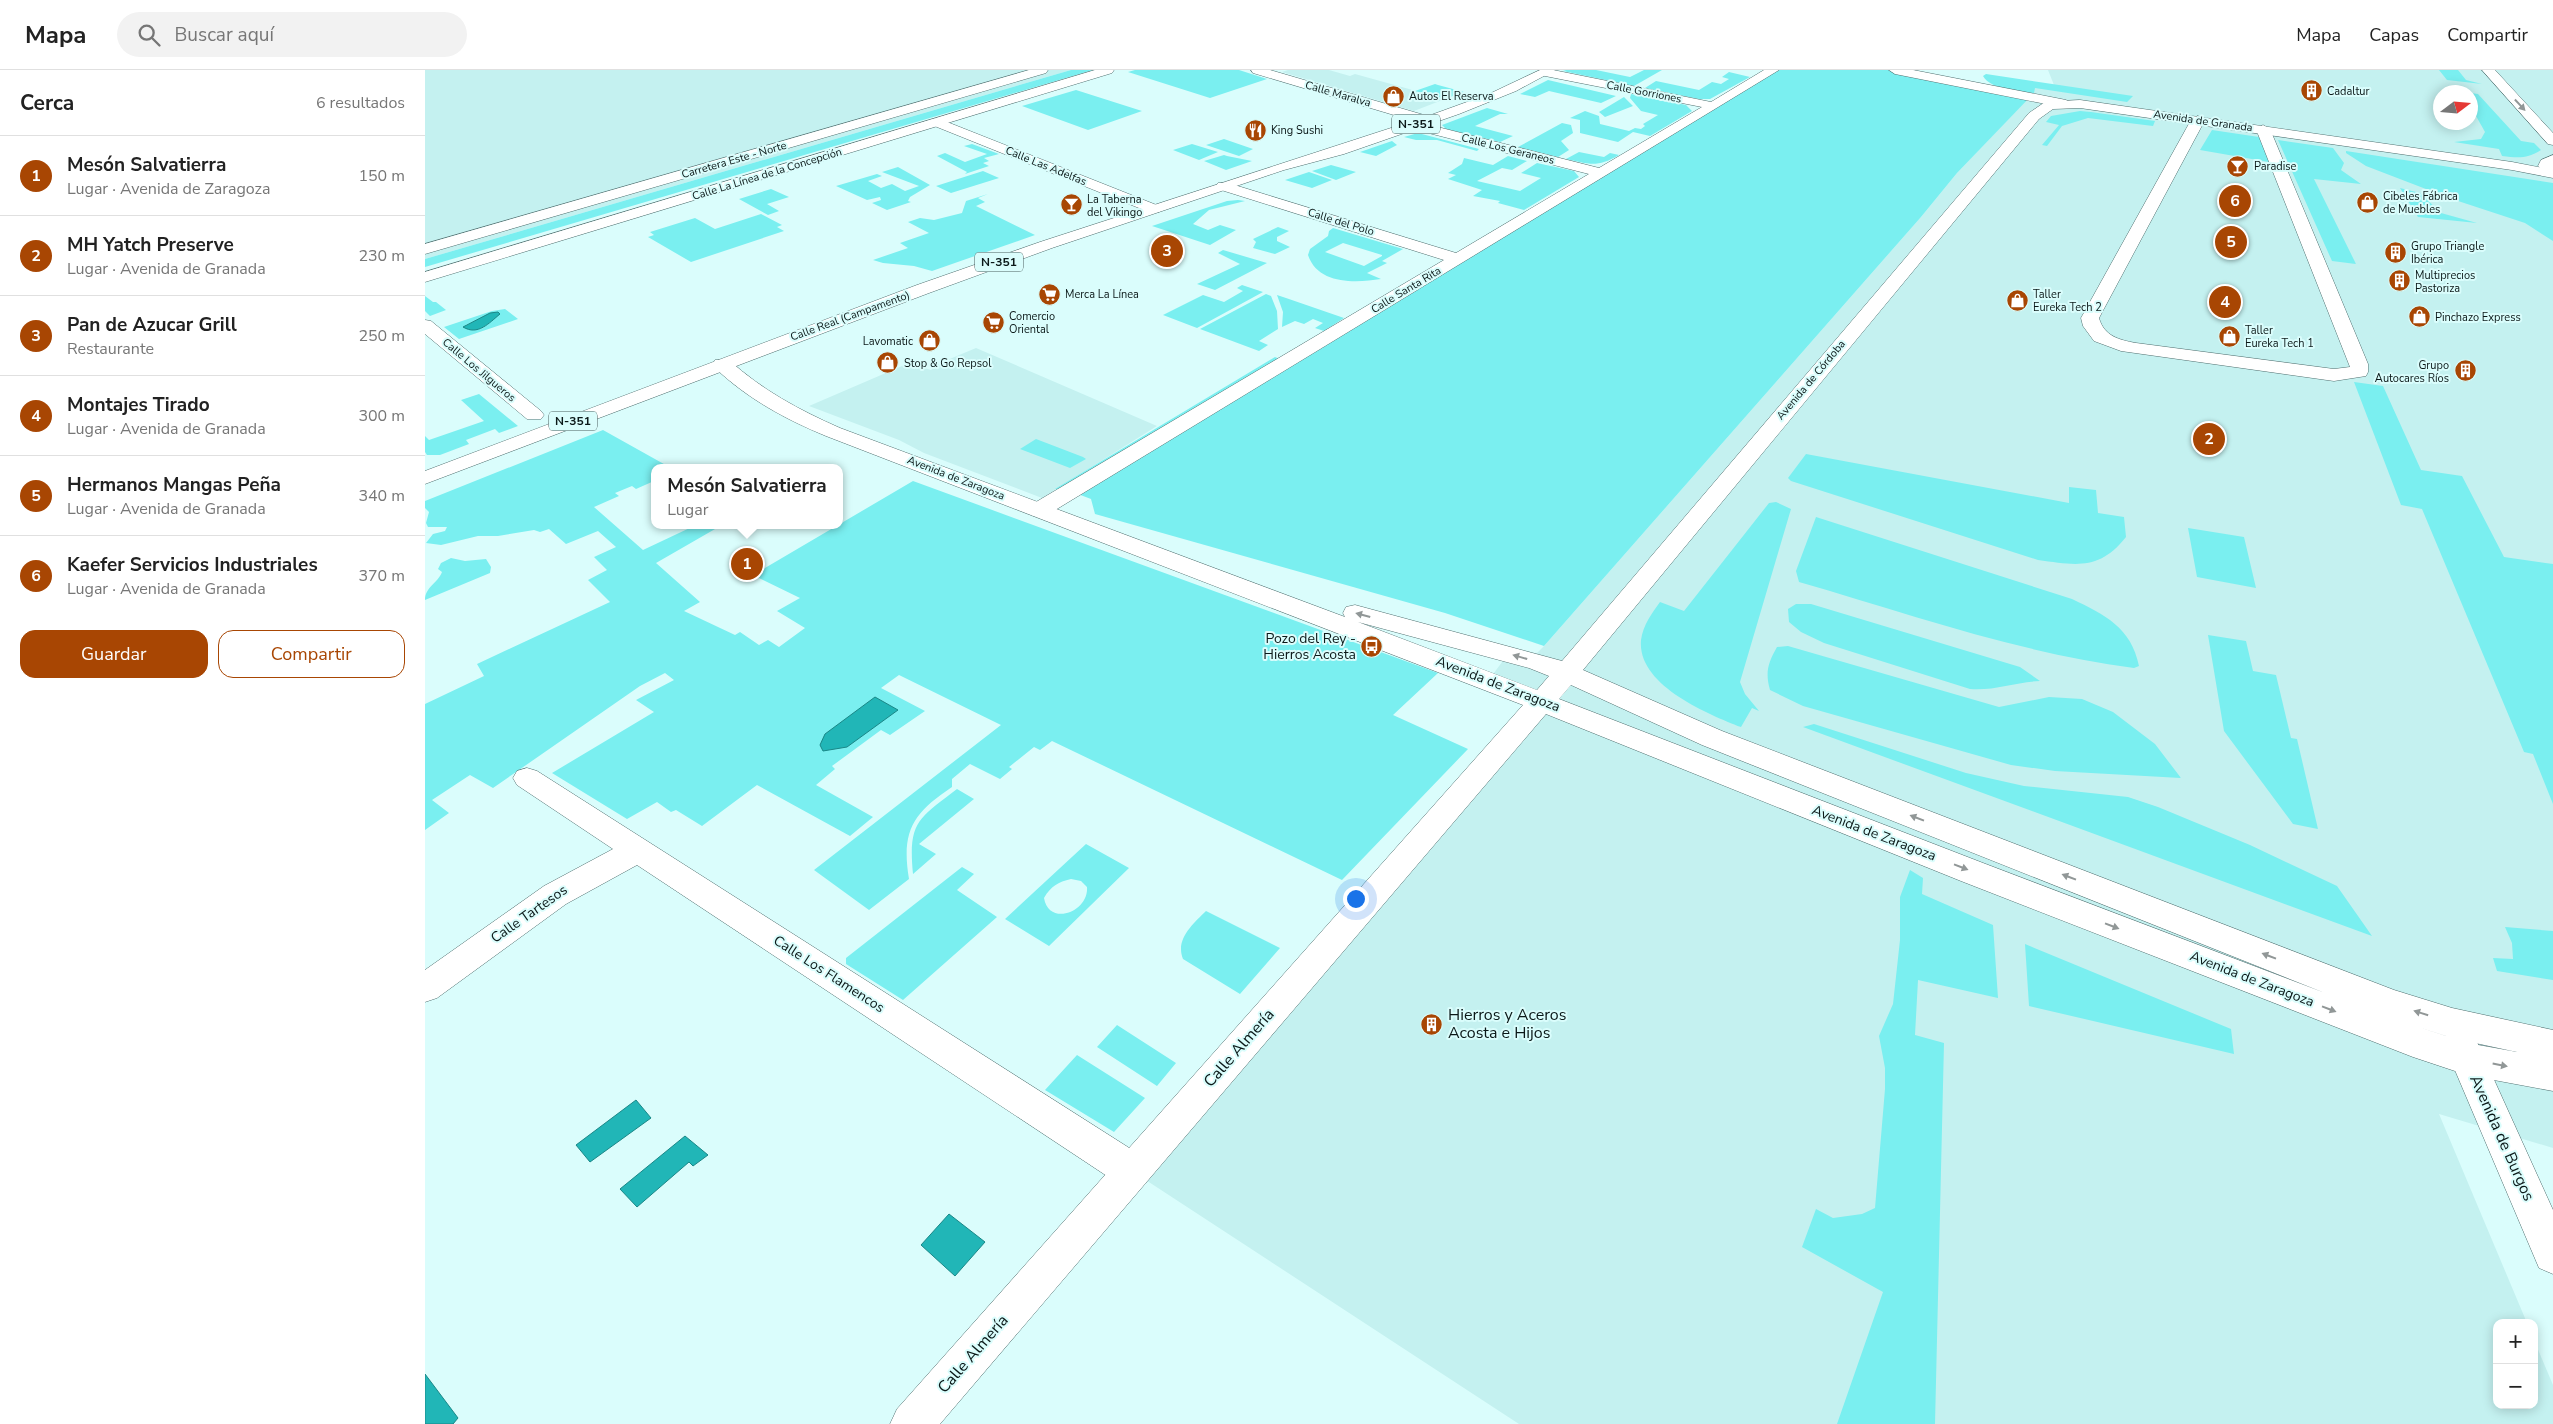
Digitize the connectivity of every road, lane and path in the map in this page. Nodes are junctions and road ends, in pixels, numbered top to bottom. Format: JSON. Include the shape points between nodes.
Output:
{"nodes":[{"id":1,"x":1042,"y":70,"type":"edge"},
{"id":2,"x":1108,"y":70,"type":"edge"},
{"id":3,"x":1529,"y":70,"type":"edge"},
{"id":4,"x":1773,"y":70,"type":"edge"},
{"id":5,"x":1895,"y":70,"type":"edge"},
{"id":6,"x":2488,"y":70,"type":"edge"},
{"id":7,"x":2504,"y":70,"type":"edge"},
{"id":8,"x":1268,"y":71,"type":"edge"},
{"id":9,"x":1546,"y":71,"type":"edge"},
{"id":10,"x":2066,"y":104,"type":"junction"},
{"id":11,"x":2537,"y":104,"type":"dead end"},
{"id":12,"x":1714,"y":106,"type":"junction"},
{"id":13,"x":2198,"y":120,"type":"junction"},
{"id":14,"x":1417,"y":121,"type":"junction"},
{"id":15,"x":937,"y":122,"type":"junction"},
{"id":16,"x":2263,"y":130,"type":"junction"},
{"id":17,"x":2553,"y":141,"type":"edge"},
{"id":18,"x":2551,"y":168,"type":"edge"},
{"id":19,"x":1602,"y":173,"type":"junction"},
{"id":20,"x":1223,"y":186,"type":"junction"},
{"id":21,"x":1154,"y":209,"type":"junction"},
{"id":22,"x":425,"y":249,"type":"edge"},
{"id":23,"x":1458,"y":259,"type":"junction"},
{"id":24,"x":425,"y":277,"type":"edge"},
{"id":25,"x":425,"y":325,"type":"edge"},
{"id":26,"x":722,"y":364,"type":"junction"},
{"id":27,"x":534,"y":415,"type":"dead end"},
{"id":28,"x":425,"y":478,"type":"edge"},
{"id":29,"x":1039,"y":510,"type":"junction"},
{"id":30,"x":1202,"y":571,"type":"junction"},
{"id":31,"x":1553,"y":687,"type":"junction"},
{"id":32,"x":527,"y":778,"type":"dead end"},
{"id":33,"x":638,"y":851,"type":"junction"},
{"id":34,"x":425,"y":988,"type":"edge"},
{"id":35,"x":2452,"y":1022,"type":"junction"},
{"id":36,"x":2553,"y":1045,"type":"edge"},
{"id":37,"x":2467,"y":1059,"type":"junction"},
{"id":38,"x":2553,"y":1074,"type":"edge"},
{"id":39,"x":1131,"y":1171,"type":"junction"},
{"id":40,"x":2553,"y":1254,"type":"edge"},
{"id":41,"x":913,"y":1424,"type":"edge"}],
"edges":[{"from":1,"to":22,"type":"main road","name":"Carretera Este - Norte"},
{"from":2,"to":15,"type":"main road","name":"Calle La Línea de la Concepción"},
{"from":3,"to":14,"type":"main road","name":"Calle Real (Campamento)","number":"N-351","via":[[1483,94]]},
{"from":4,"to":12,"type":"main road","name":"Calle Santa Rita"},
{"from":5,"to":10,"type":"main road","name":"Avenida de Granada","via":[[1979,79]]},
{"from":6,"to":17,"type":"main road","one_way":true},
{"from":7,"to":11,"type":"main road"},
{"from":8,"to":14,"type":"main road","name":"Calle Maralva"},
{"from":9,"to":12,"type":"main road","name":"Calle Gorriones"},
{"from":9,"to":14,"type":"main road","name":"Calle Real (Campamento)","number":"N-351","via":[[1492,98]]},
{"from":10,"to":13,"type":"main road","name":"Avenida de Granada"},
{"from":10,"to":31,"type":"main road","name":"Avenida de Córdoba","via":[[2047,107],[2033,116]]},
{"from":12,"to":19,"type":"main road","name":"Calle Santa Rita"},
{"from":13,"to":16,"type":"main road","name":"Avenida de Granada"},
{"from":13,"to":16,"type":"main road","via":[[2090,318],[2091,328],[2107,341],[2137,349],[2335,375],[2359,372],[2359,364]]},
{"from":14,"to":19,"type":"main road","name":"Calle Los Geraneos"},
{"from":14,"to":20,"type":"main road","name":"Calle Real (Campamento)","number":"N-351","via":[[1310,161],[1280,167]]},
{"from":15,"to":21,"type":"main road","name":"Calle Las Adelfas"},
{"from":15,"to":24,"type":"main road","name":"Calle La Línea de la Concepción"},
{"from":16,"to":18,"type":"main road","name":"Avenida de Granada","via":[[2512,166]]},
{"from":19,"to":23,"type":"main road","name":"Calle Santa Rita"},
{"from":20,"to":21,"type":"main road","name":"Calle Real (Campamento)","number":"N-351"},
{"from":20,"to":23,"type":"main road","name":"Calle del Polo"},
{"from":21,"to":26,"type":"main road","name":"Calle Real (Campamento)","number":"N-351","via":[[923,289]]},
{"from":23,"to":29,"type":"main road","name":"Calle Santa Rita"},
{"from":25,"to":27,"type":"main road","name":"Calle Los Jilgueros"},
{"from":26,"to":28,"type":"main road","name":"Calle Real (Campamento)","number":"N-351"},
{"from":26,"to":29,"type":"main road","name":"Avenida de Zaragoza","via":[[761,396],[826,429]]},
{"from":29,"to":30,"type":"main road","name":"Avenida de Zaragoza"},
{"from":30,"to":31,"type":"main road","name":"Avenida de Zaragoza","via":[[1396,645]]},
{"from":31,"to":30,"type":"main road","name":"Avenida de Zaragoza","one_way":true,"via":[[1508,654]]},
{"from":35,"to":31,"type":"main road","name":"Avenida de Zaragoza","one_way":true,"via":[[2391,1004],[1712,738]]},
{"from":31,"to":37,"type":"main road","name":"Avenida de Zaragoza","one_way":true,"via":[[2216,966]]},
{"from":31,"to":39,"type":"main road","name":"Calle Almería"},
{"from":32,"to":33,"type":"main road","name":"Calle Los Flamencos"},
{"from":33,"to":34,"type":"main road","name":"Calle Tartesos","via":[[607,863],[574,882]]},
{"from":33,"to":39,"type":"main road","name":"Calle Los Flamencos"},
{"from":35,"to":36,"type":"main road","name":"Avenida de Zaragoza"},
{"from":35,"to":37,"type":"main road","name":"Avenida de Burgos"},
{"from":37,"to":38,"type":"main road","name":"Avenida de Zaragoza","one_way":true},
{"from":37,"to":40,"type":"main road","name":"Avenida de Burgos"},
{"from":39,"to":41,"type":"main road","name":"Calle Almería"}]}
